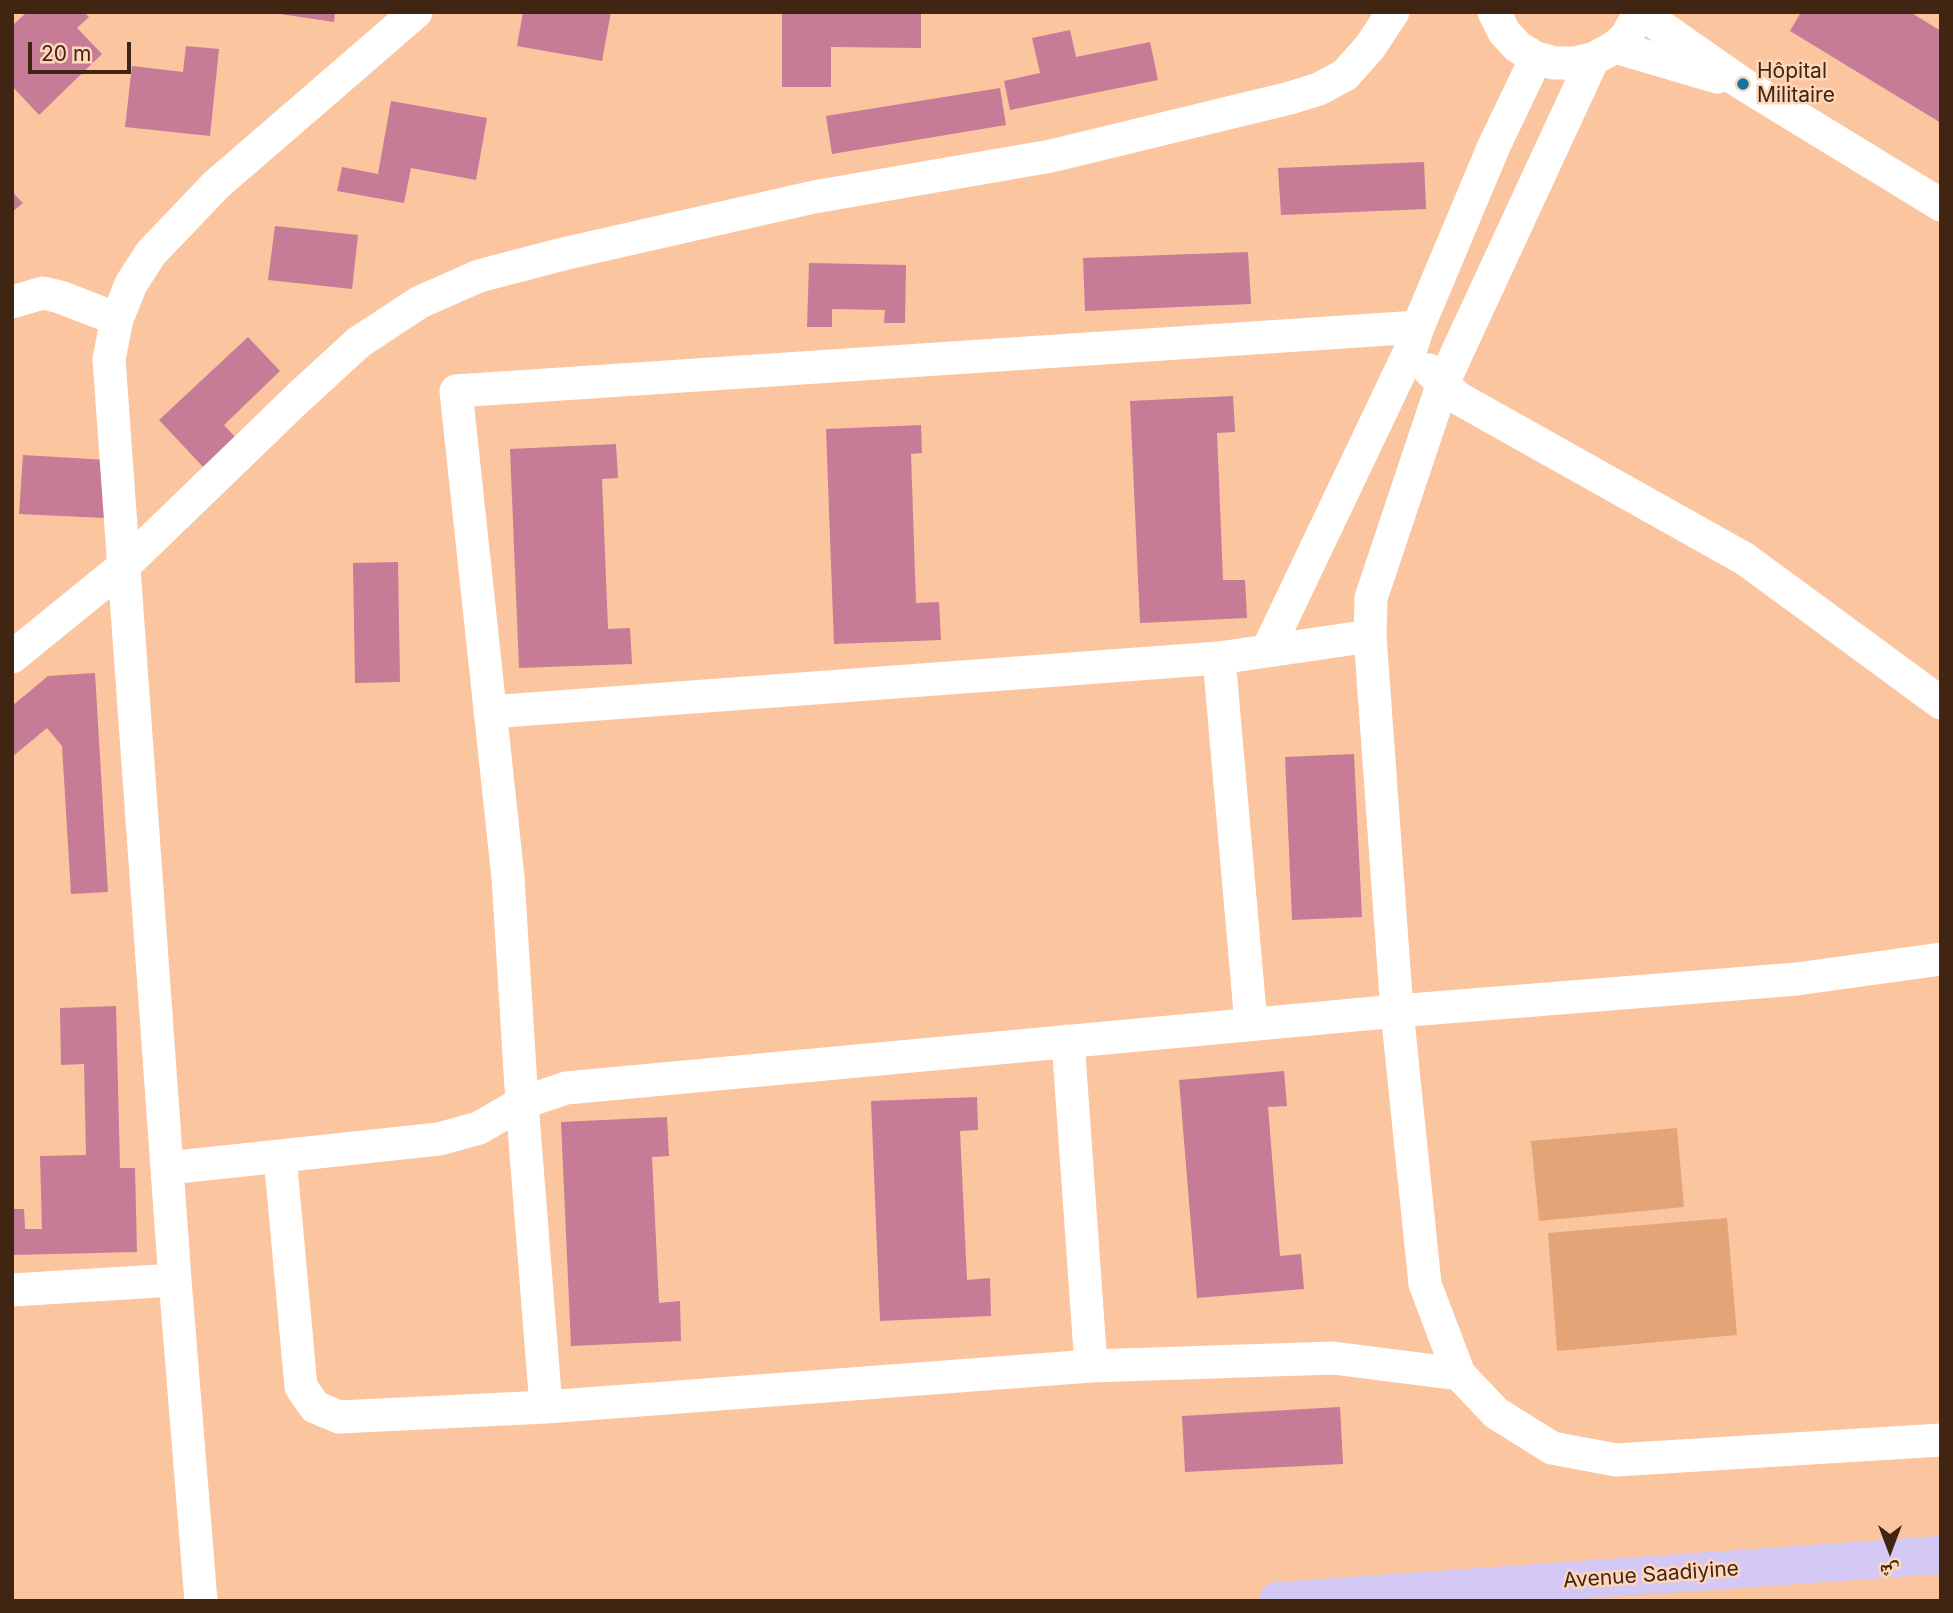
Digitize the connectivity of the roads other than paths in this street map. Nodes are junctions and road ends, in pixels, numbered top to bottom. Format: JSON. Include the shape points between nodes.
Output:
{"nodes":[{"id":1,"x":416,"y":12,"type":"edge"},
{"id":2,"x":1393,"y":12,"type":"edge"},
{"id":3,"x":1494,"y":12,"type":"edge"},
{"id":4,"x":1640,"y":12,"type":"edge"},
{"id":5,"x":1604,"y":53,"type":"junction"},
{"id":6,"x":1536,"y":58,"type":"junction"},
{"id":7,"x":1743,"y":84,"type":"junction"},
{"id":8,"x":1941,"y":205,"type":"edge"},
{"id":9,"x":12,"y":302,"type":"edge"},
{"id":10,"x":117,"y":319,"type":"junction"},
{"id":11,"x":1414,"y":339,"type":"junction"},
{"id":12,"x":1443,"y":383,"type":"junction"},
{"id":13,"x":124,"y":566,"type":"junction"},
{"id":14,"x":1370,"y":636,"type":"junction"},
{"id":15,"x":1267,"y":651,"type":"junction"},
{"id":16,"x":12,"y":657,"type":"edge"},
{"id":17,"x":1219,"y":658,"type":"junction"},
{"id":18,"x":1941,"y":703,"type":"edge"},
{"id":19,"x":490,"y":712,"type":"junction"},
{"id":20,"x":1941,"y":959,"type":"edge"},
{"id":21,"x":1397,"y":1011,"type":"junction"},
{"id":22,"x":1251,"y":1024,"type":"junction"},
{"id":23,"x":1068,"y":1041,"type":"junction"},
{"id":24,"x":522,"y":1103,"type":"junction"},
{"id":25,"x":281,"y":1156,"type":"junction"},
{"id":26,"x":168,"y":1168,"type":"junction"},
{"id":27,"x":175,"y":1280,"type":"junction"},
{"id":28,"x":12,"y":1290,"type":"edge"},
{"id":29,"x":1091,"y":1366,"type":"junction"},
{"id":30,"x":1459,"y":1374,"type":"junction"},
{"id":31,"x":546,"y":1408,"type":"junction"},
{"id":32,"x":1941,"y":1440,"type":"edge"},
{"id":33,"x":1941,"y":1555,"type":"edge"},
{"id":34,"x":1531,"y":1592,"type":"edge"},
{"id":35,"x":201,"y":1601,"type":"edge"},
{"id":36,"x":1278,"y":1601,"type":"edge"}],
"edges":[{"from":1,"to":10,"type":"street","via":[[216,185],[151,253],[131,284]]},
{"from":2,"to":13,"type":"street","via":[[1345,75],[1290,99],[1051,156],[814,197],[479,276],[420,302],[359,342]]},
{"from":3,"to":6,"type":"street","via":[[1504,32]]},
{"from":4,"to":5,"type":"street","via":[[1626,37]]},
{"from":4,"to":7,"type":"street"},
{"from":5,"to":6,"type":"street","via":[[1574,64]]},
{"from":5,"to":7,"type":"street"},
{"from":5,"to":12,"type":"street"},
{"from":6,"to":11,"type":"street"},
{"from":7,"to":8,"type":"street"},
{"from":9,"to":10,"type":"street","via":[[43,293]]},
{"from":10,"to":13,"type":"street","via":[[109,359]]},
{"from":11,"to":12,"type":"street"},
{"from":11,"to":15,"type":"street"},
{"from":11,"to":19,"type":"street","via":[[456,391]]},
{"from":12,"to":14,"type":"street","via":[[1371,598]]},
{"from":12,"to":18,"type":"street","via":[[1458,398],[1745,559]]},
{"from":13,"to":16,"type":"street"},
{"from":13,"to":26,"type":"street"},
{"from":14,"to":15,"type":"street"},
{"from":14,"to":21,"type":"street"},
{"from":15,"to":17,"type":"street"},
{"from":17,"to":19,"type":"street"},
{"from":17,"to":22,"type":"street"},
{"from":19,"to":24,"type":"street","via":[[508,878]]},
{"from":20,"to":21,"type":"street","via":[[1797,979]]},
{"from":21,"to":22,"type":"street"},
{"from":21,"to":30,"type":"street","via":[[1425,1284]]},
{"from":22,"to":23,"type":"street"},
{"from":23,"to":24,"type":"street","via":[[566,1088]]},
{"from":23,"to":29,"type":"street"},
{"from":24,"to":25,"type":"street","via":[[479,1128],[439,1139]]},
{"from":24,"to":31,"type":"street"},
{"from":25,"to":26,"type":"street"},
{"from":25,"to":31,"type":"street","via":[[300,1387],[315,1407],[339,1417]]},
{"from":26,"to":27,"type":"street"},
{"from":27,"to":28,"type":"street"},
{"from":27,"to":35,"type":"street"},
{"from":29,"to":30,"type":"street","via":[[1333,1358]]},
{"from":29,"to":31,"type":"street"},
{"from":30,"to":32,"type":"street","via":[[1496,1413],[1552,1448],[1616,1460]]},
{"from":33,"to":34,"type":"main road","name":"Avenue Saadiyine"},
{"from":34,"to":36,"type":"main road","name":"Avenue Saadiyine"}]}
